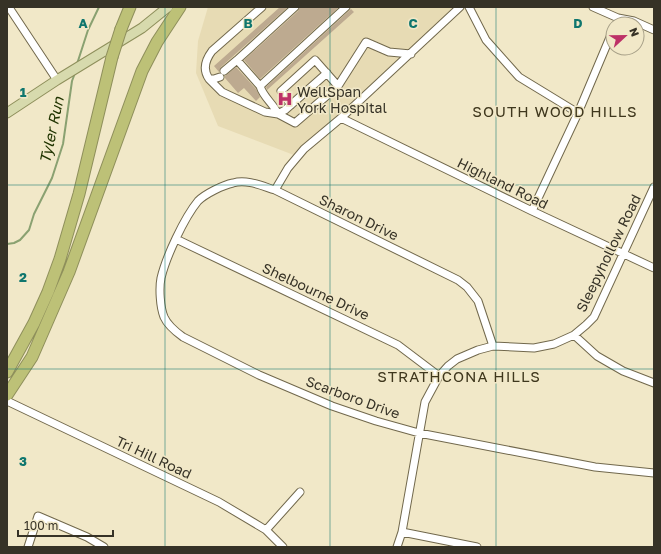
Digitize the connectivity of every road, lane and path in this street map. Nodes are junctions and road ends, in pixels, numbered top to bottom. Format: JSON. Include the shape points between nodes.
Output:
{"nodes":[{"id":1,"x":130,"y":7,"type":"edge"},
{"id":2,"x":168,"y":7,"type":"edge"},
{"id":3,"x":180,"y":7,"type":"edge"},
{"id":4,"x":262,"y":7,"type":"edge"},
{"id":5,"x":295,"y":7,"type":"edge"},
{"id":6,"x":346,"y":7,"type":"edge"},
{"id":7,"x":460,"y":7,"type":"edge"},
{"id":8,"x":469,"y":7,"type":"edge"},
{"id":9,"x":593,"y":7,"type":"edge"},
{"id":10,"x":7,"y":8,"type":"edge"},
{"id":11,"x":608,"y":16,"type":"edge"},
{"id":12,"x":605,"y":49,"type":"edge"},
{"id":13,"x":411,"y":54,"type":"junction"},
{"id":14,"x":237,"y":60,"type":"junction"},
{"id":15,"x":326,"y":73,"type":"junction"},
{"id":16,"x":209,"y":79,"type":"junction"},
{"id":17,"x":58,"y":80,"type":"junction"},
{"id":18,"x":260,"y":86,"type":"junction"},
{"id":19,"x":338,"y":86,"type":"junction"},
{"id":20,"x":291,"y":105,"type":"junction"},
{"id":21,"x":7,"y":113,"type":"edge"},
{"id":22,"x":578,"y":113,"type":"junction"},
{"id":23,"x":278,"y":114,"type":"junction"},
{"id":24,"x":340,"y":118,"type":"junction"},
{"id":25,"x":654,"y":187,"type":"edge"},
{"id":26,"x":275,"y":190,"type":"junction"},
{"id":27,"x":532,"y":211,"type":"junction"},
{"id":28,"x":186,"y":219,"type":"joint"},
{"id":29,"x":176,"y":239,"type":"junction"},
{"id":30,"x":623,"y":255,"type":"junction"},
{"id":31,"x":654,"y":268,"type":"edge"},
{"id":32,"x":574,"y":335,"type":"junction"},
{"id":33,"x":493,"y":346,"type":"junction"},
{"id":34,"x":7,"y":372,"type":"edge"},
{"id":35,"x":439,"y":376,"type":"junction"},
{"id":36,"x":654,"y":383,"type":"edge"},
{"id":37,"x":7,"y":395,"type":"edge"},
{"id":38,"x":7,"y":400,"type":"edge"},
{"id":39,"x":419,"y":433,"type":"junction"},
{"id":40,"x":654,"y":473,"type":"edge"},
{"id":41,"x":300,"y":492,"type":"dead end"},
{"id":42,"x":266,"y":530,"type":"junction"},
{"id":43,"x":402,"y":532,"type":"junction"},
{"id":44,"x":28,"y":547,"type":"edge"},
{"id":45,"x":104,"y":547,"type":"edge"},
{"id":46,"x":283,"y":547,"type":"edge"},
{"id":47,"x":397,"y":547,"type":"edge"},
{"id":48,"x":477,"y":547,"type":"edge"}],
"edges":[{"from":1,"to":34,"type":"highway","bridge":true,"via":[[112,57],[79,194],[60,259],[34,323]]},
{"from":2,"to":17,"type":"main road","via":[[142,28]]},
{"from":3,"to":37,"type":"highway","via":[[142,71],[59,297],[32,357]]},
{"from":4,"to":16,"type":"street","via":[[206,59],[205,72]]},
{"from":5,"to":14,"type":"street"},
{"from":6,"to":18,"type":"street"},
{"from":7,"to":13,"type":"street"},
{"from":8,"to":22,"type":"street","via":[[486,40],[519,77]]},
{"from":9,"to":11,"type":"street"},
{"from":10,"to":17,"type":"street"},
{"from":12,"to":22,"type":"street"},
{"from":13,"to":19,"type":"street","via":[[390,52],[366,42]]},
{"from":13,"to":24,"type":"street"},
{"from":14,"to":16,"type":"street","via":[[222,74]]},
{"from":14,"to":18,"type":"street"},
{"from":15,"to":19,"type":"street"},
{"from":15,"to":20,"type":"street"},
{"from":15,"to":20,"type":"street","via":[[315,60],[280,91]]},
{"from":16,"to":23,"type":"street","via":[[222,92],[265,112]]},
{"from":17,"to":21,"type":"main road"},
{"from":18,"to":23,"type":"street","via":[[261,92]]},
{"from":19,"to":23,"type":"street","via":[[295,123]]},
{"from":20,"to":23,"type":"street"},
{"from":22,"to":27,"type":"street"},
{"from":24,"to":26,"type":"street","via":[[304,149],[288,168]]},
{"from":24,"to":27,"type":"street","name":"Highland Road"},
{"from":25,"to":30,"type":"street","name":"Sleepyhollow Road"},
{"from":26,"to":28,"type":"street","name":"Sharon Drive","via":[[247,182],[234,182],[199,200]]},
{"from":26,"to":33,"type":"street","name":"Sharon Drive","via":[[458,280],[478,301]]},
{"from":27,"to":30,"type":"street","name":"Highland Road"},
{"from":28,"to":29,"type":"street","name":"Scarboro Drive"},
{"from":29,"to":35,"type":"street","name":"Shelbourne Drive","via":[[398,344]]},
{"from":29,"to":39,"type":"street","name":"Scarboro Drive","via":[[165,264],[160,294],[164,317],[183,337],[259,375],[332,406],[376,422]]},
{"from":30,"to":31,"type":"street","name":"Highland Road"},
{"from":30,"to":32,"type":"street","name":"Sleepyhollow Road","via":[[594,317]]},
{"from":32,"to":33,"type":"street","name":"Sleepyhollow Road","via":[[554,344],[534,348]]},
{"from":32,"to":36,"type":"street","via":[[597,356],[623,371]]},
{"from":33,"to":35,"type":"street","name":"Sleepyhollow Road","via":[[457,359]]},
{"from":35,"to":39,"type":"street","name":"Sleepyhollow Road","via":[[424,402]]},
{"from":38,"to":42,"type":"street","name":"Tri Hill Road","via":[[219,502]]},
{"from":39,"to":40,"type":"street","name":"Scarboro Drive","via":[[595,467]]},
{"from":39,"to":43,"type":"street","name":"Sleepyhollow Road"},
{"from":41,"to":42,"type":"street"},
{"from":42,"to":46,"type":"street","name":"Tri Hill Road"},
{"from":43,"to":47,"type":"street","name":"Sleepyhollow Road"},
{"from":43,"to":48,"type":"street"},
{"from":44,"to":45,"type":"street","via":[[38,516]]}]}
